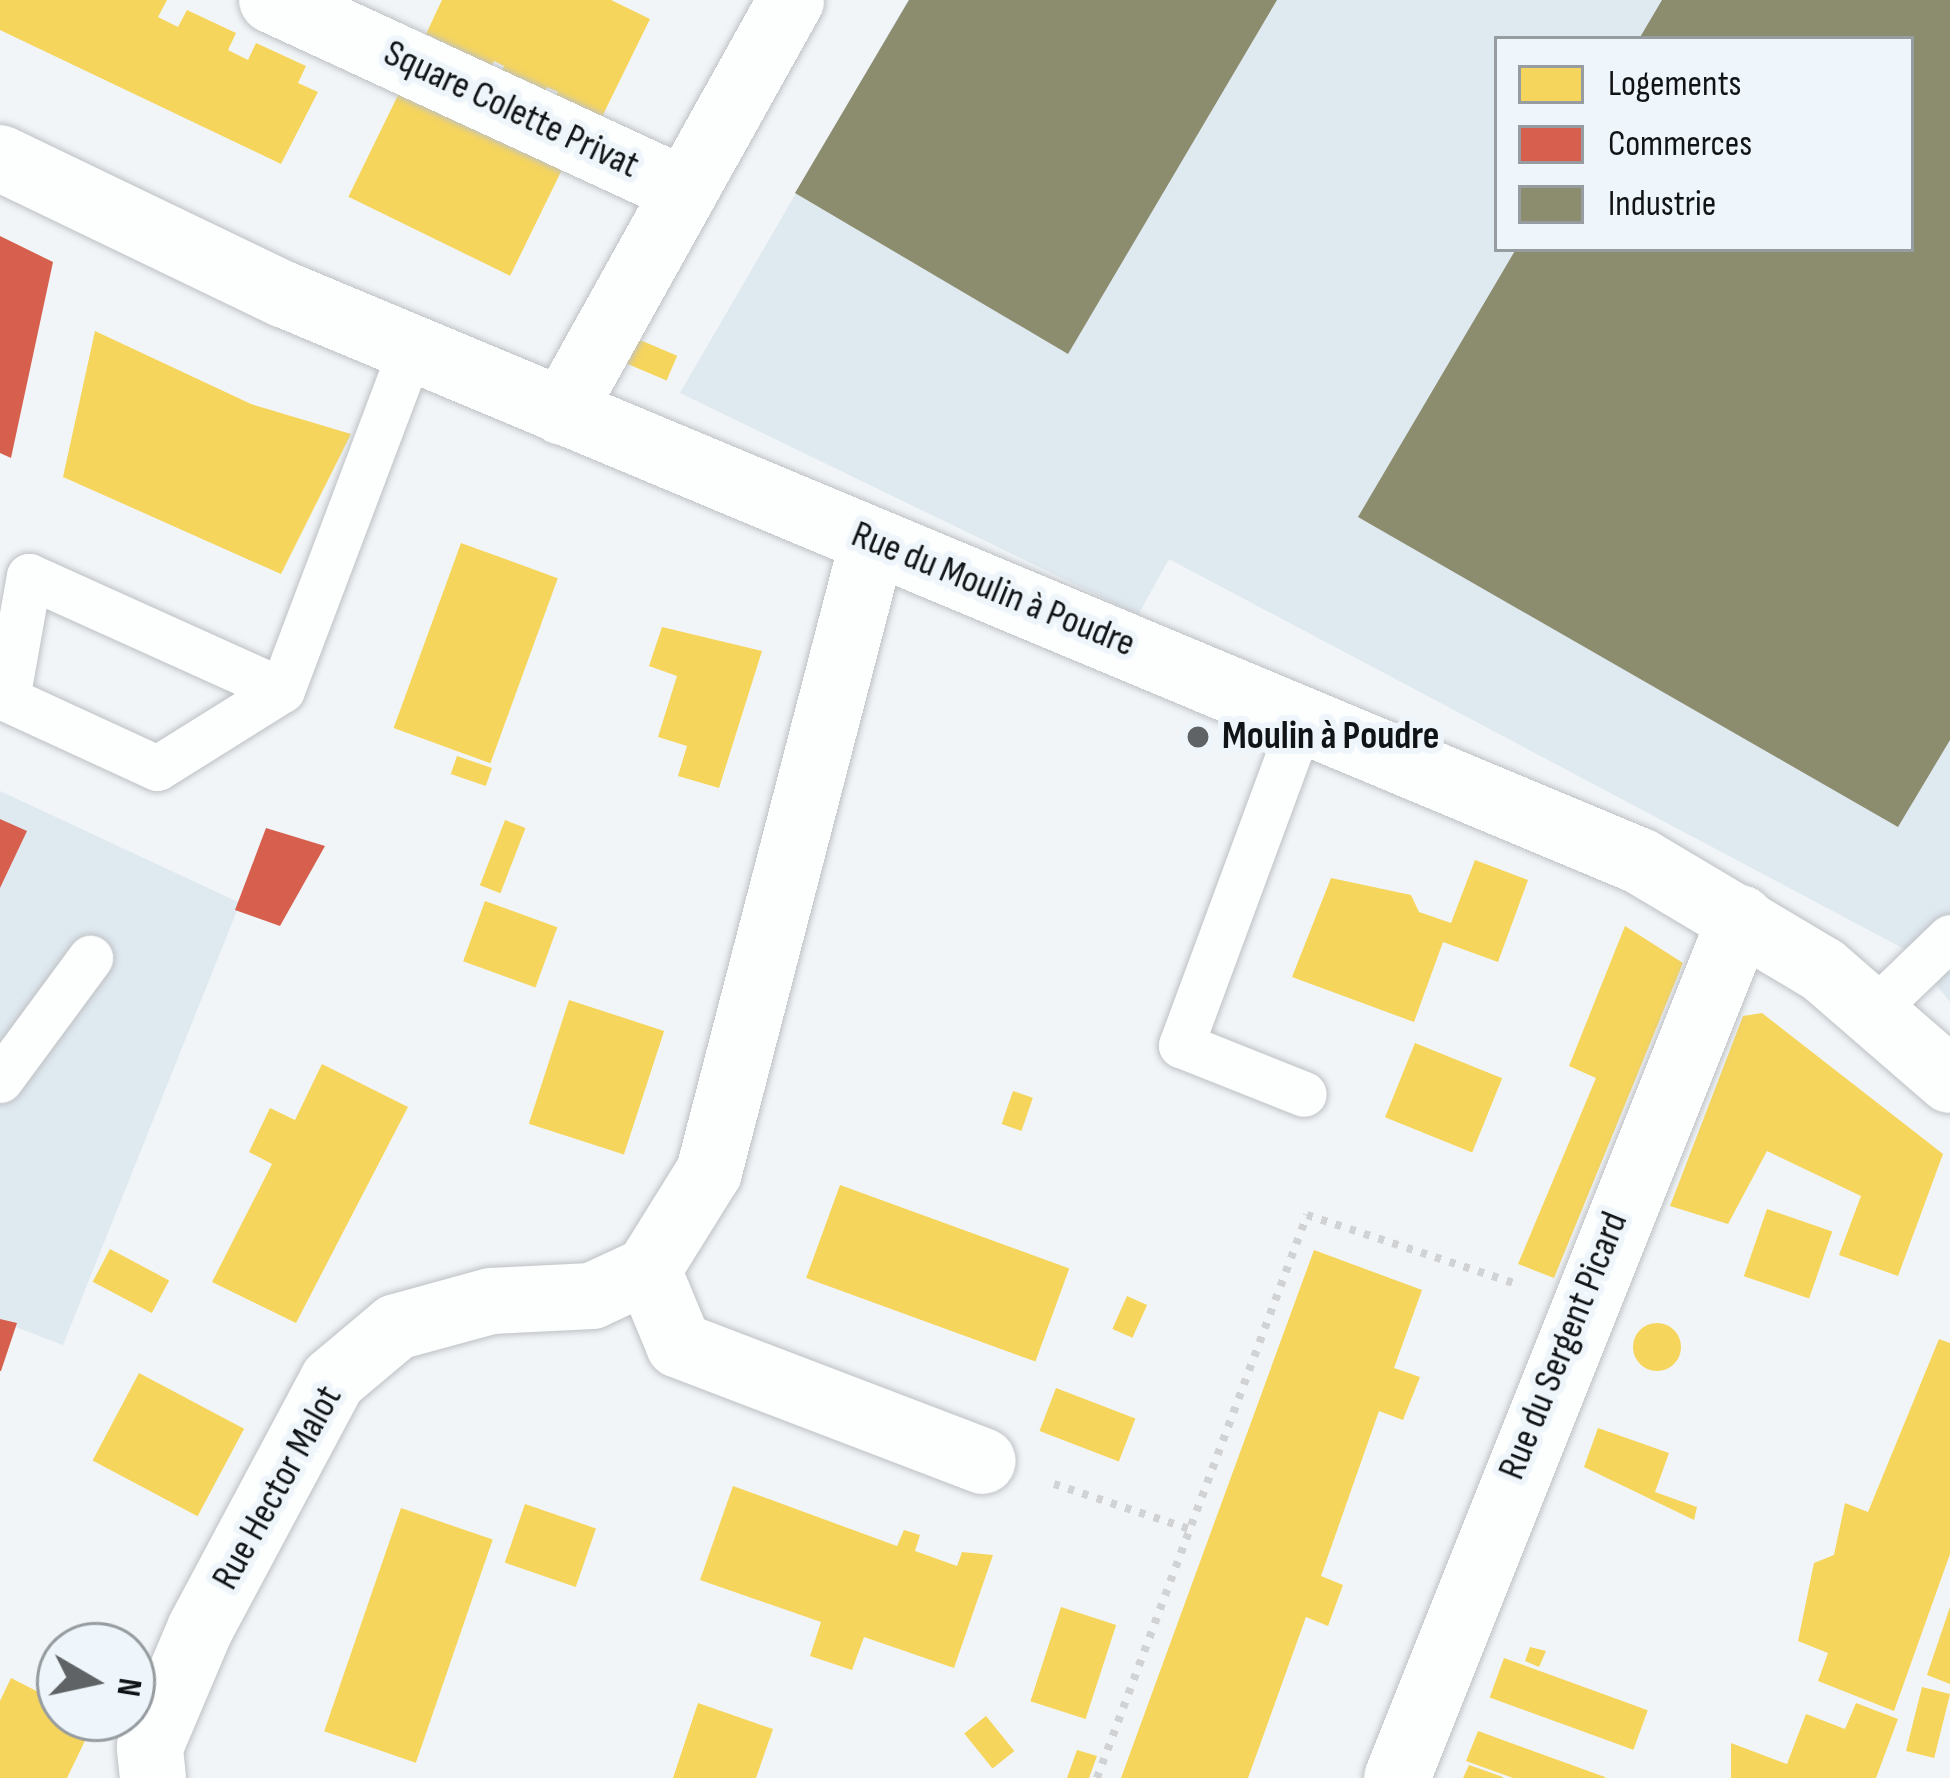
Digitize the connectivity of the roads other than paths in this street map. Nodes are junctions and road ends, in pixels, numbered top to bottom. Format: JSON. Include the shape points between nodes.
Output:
{"nodes":[{"id":1,"x":272,"y":0,"type":"edge"},
{"id":2,"x":791,"y":0,"type":"edge"},
{"id":3,"x":0,"y":158,"type":"edge"},
{"id":4,"x":685,"y":191,"type":"junction"},
{"id":5,"x":412,"y":346,"type":"junction"},
{"id":6,"x":562,"y":412,"type":"junction"},
{"id":7,"x":872,"y":541,"type":"junction"},
{"id":8,"x":282,"y":689,"type":"junction"},
{"id":9,"x":1302,"y":718,"type":"junction"},
{"id":10,"x":1741,"y":918,"type":"junction"},
{"id":11,"x":1950,"y":937,"type":"edge"},
{"id":12,"x":90,"y":958,"type":"dead end"},
{"id":13,"x":1872,"y":1012,"type":"junction"},
{"id":14,"x":0,"y":1080,"type":"edge"},
{"id":15,"x":1950,"y":1080,"type":"edge"},
{"id":16,"x":1304,"y":1094,"type":"dead end"},
{"id":17,"x":648,"y":1270,"type":"junction"},
{"id":18,"x":983,"y":1461,"type":"road end"},
{"id":19,"x":153,"y":1778,"type":"edge"},
{"id":20,"x":1397,"y":1778,"type":"edge"}],
"edges":[{"from":1,"to":4,"type":"street","name":"Square Colette Privat"},
{"from":2,"to":4,"type":"street","name":"Square Colette Privat"},
{"from":3,"to":5,"type":"street","name":"Rue du Moulin à Poudre"},
{"from":4,"to":6,"type":"street","name":"Square Colette Privat"},
{"from":5,"to":6,"type":"street","name":"Rue du Moulin à Poudre"},
{"from":5,"to":8,"type":"lane"},
{"from":6,"to":7,"type":"street","name":"Rue du Moulin à Poudre"},
{"from":7,"to":9,"type":"street","name":"Rue du Moulin à Poudre"},
{"from":7,"to":17,"type":"street","via":[[709,1172]]},
{"from":8,"to":8,"type":"lane","via":[[113,614],[29,576],[7,699],[157,768]]},
{"from":9,"to":10,"type":"street","name":"Rue du Moulin à Poudre","via":[[1640,861]]},
{"from":9,"to":16,"type":"lane","via":[[1181,1045]]},
{"from":10,"to":13,"type":"street","name":"Rue du Moulin à Poudre"},
{"from":10,"to":20,"type":"street","name":"Rue du Sergent Picard","via":[[1578,1304]]},
{"from":11,"to":13,"type":"lane"},
{"from":12,"to":14,"type":"lane"},
{"from":13,"to":15,"type":"street","name":"Rue du Moulin à Poudre"},
{"from":17,"to":18,"type":"street","via":[[679,1345]]},
{"from":17,"to":19,"type":"street","name":"Rue Hector Malot","via":[[592,1297],[491,1301],[396,1327],[333,1380],[200,1629],[150,1747]]}]}
